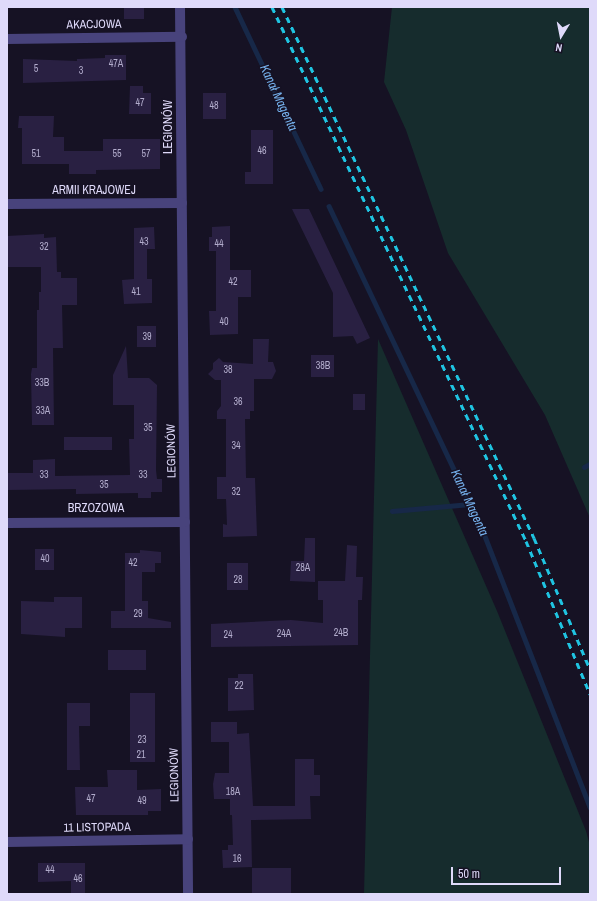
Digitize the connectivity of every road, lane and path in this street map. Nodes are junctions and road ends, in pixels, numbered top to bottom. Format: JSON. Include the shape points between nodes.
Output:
{"nodes":[{"id":1,"x":180,"y":7,"type":"edge"},
{"id":2,"x":182,"y":37,"type":"junction"},
{"id":3,"x":7,"y":39,"type":"edge"},
{"id":4,"x":182,"y":203,"type":"junction"},
{"id":5,"x":7,"y":204,"type":"edge"},
{"id":6,"x":185,"y":522,"type":"junction"},
{"id":7,"x":7,"y":523,"type":"edge"},
{"id":8,"x":188,"y":839,"type":"junction"},
{"id":9,"x":7,"y":842,"type":"edge"},
{"id":10,"x":188,"y":894,"type":"edge"}],
"edges":[{"from":1,"to":2,"type":"street","name":"LEGIONÓW"},
{"from":2,"to":3,"type":"street","name":"AKACJOWA"},
{"from":2,"to":4,"type":"street","name":"LEGIONÓW"},
{"from":4,"to":5,"type":"street","name":"ARMII KRAJOWEJ"},
{"from":4,"to":6,"type":"street","name":"LEGIONÓW"},
{"from":6,"to":7,"type":"street","name":"BRZOZOWA"},
{"from":6,"to":8,"type":"street","name":"LEGIONÓW"},
{"from":8,"to":9,"type":"street","name":"11 LISTOPADA"},
{"from":8,"to":10,"type":"street","name":"LEGIONÓW"}]}
